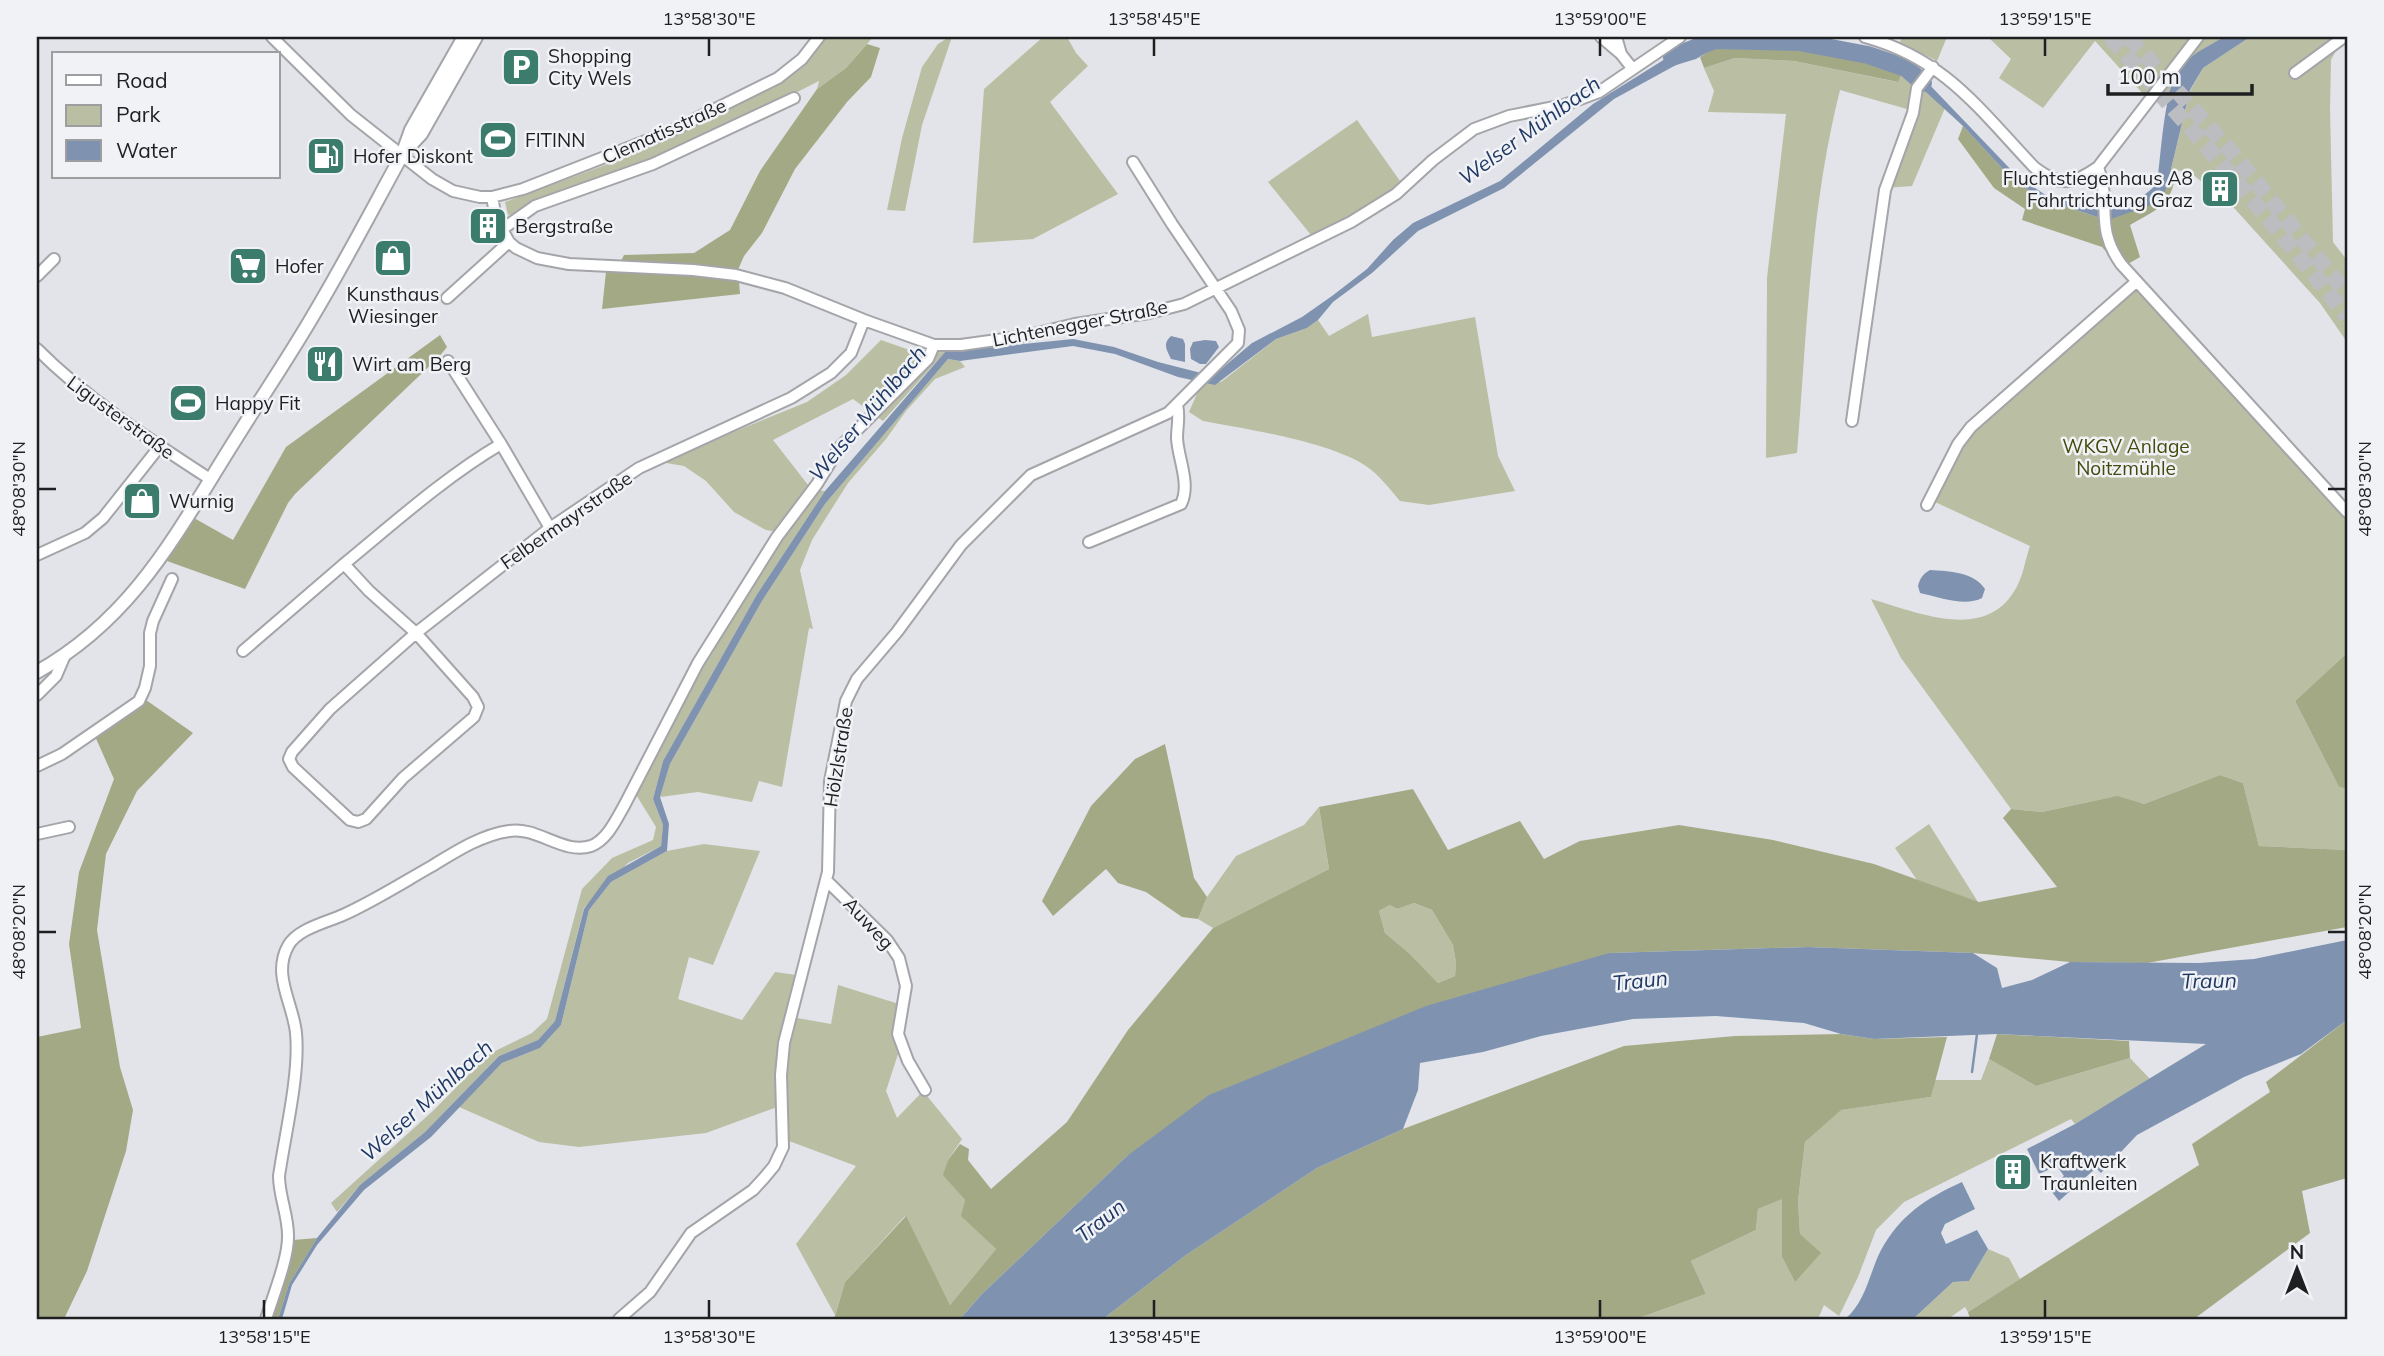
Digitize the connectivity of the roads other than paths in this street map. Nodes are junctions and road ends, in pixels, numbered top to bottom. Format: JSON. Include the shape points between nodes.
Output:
{"nodes":[{"id":1,"x":272,"y":37,"type":"edge"},
{"id":2,"x":464,"y":37,"type":"edge"},
{"id":3,"x":476,"y":37,"type":"edge"},
{"id":4,"x":819,"y":37,"type":"edge"},
{"id":5,"x":1601,"y":37,"type":"edge"},
{"id":6,"x":1616,"y":37,"type":"edge"},
{"id":7,"x":1680,"y":37,"type":"edge"},
{"id":8,"x":1865,"y":37,"type":"edge"},
{"id":9,"x":2198,"y":37,"type":"edge"},
{"id":10,"x":2344,"y":37,"type":"edge"},
{"id":11,"x":1621,"y":54,"type":"junction"},
{"id":12,"x":1632,"y":68,"type":"junction"},
{"id":13,"x":1930,"y":71,"type":"junction"},
{"id":14,"x":2295,"y":72,"type":"dead end"},
{"id":15,"x":794,"y":98,"type":"dead end"},
{"id":16,"x":402,"y":155,"type":"junction"},
{"id":17,"x":1133,"y":162,"type":"dead end"},
{"id":18,"x":2098,"y":167,"type":"junction"},
{"id":19,"x":492,"y":197,"type":"junction"},
{"id":20,"x":502,"y":230,"type":"junction"},
{"id":21,"x":509,"y":242,"type":"junction"},
{"id":22,"x":54,"y":259,"type":"dead end"},
{"id":23,"x":37,"y":276,"type":"edge"},
{"id":24,"x":2136,"y":282,"type":"junction"},
{"id":25,"x":1217,"y":289,"type":"junction"},
{"id":26,"x":447,"y":298,"type":"dead end"},
{"id":27,"x":864,"y":320,"type":"junction"},
{"id":28,"x":934,"y":345,"type":"junction"},
{"id":29,"x":37,"y":349,"type":"edge"},
{"id":30,"x":448,"y":361,"type":"dead end"},
{"id":31,"x":1177,"y":405,"type":"junction"},
{"id":32,"x":1852,"y":421,"type":"dead end"},
{"id":33,"x":501,"y":444,"type":"junction"},
{"id":34,"x":160,"y":446,"type":"junction"},
{"id":35,"x":210,"y":479,"type":"junction"},
{"id":36,"x":1927,"y":505,"type":"dead end"},
{"id":37,"x":2347,"y":512,"type":"edge"},
{"id":38,"x":550,"y":528,"type":"junction"},
{"id":39,"x":1089,"y":542,"type":"dead end"},
{"id":40,"x":37,"y":555,"type":"edge"},
{"id":41,"x":344,"y":564,"type":"junction"},
{"id":42,"x":172,"y":579,"type":"dead end"},
{"id":43,"x":416,"y":633,"type":"junction"},
{"id":44,"x":243,"y":651,"type":"dead end"},
{"id":45,"x":65,"y":655,"type":"junction"},
{"id":46,"x":37,"y":672,"type":"edge"},
{"id":47,"x":37,"y":695,"type":"edge"},
{"id":48,"x":37,"y":766,"type":"edge"},
{"id":49,"x":69,"y":827,"type":"dead end"},
{"id":50,"x":37,"y":834,"type":"edge"},
{"id":51,"x":826,"y":880,"type":"junction"},
{"id":52,"x":925,"y":1090,"type":"dead end"},
{"id":53,"x":267,"y":1319,"type":"edge"},
{"id":54,"x":619,"y":1319,"type":"edge"}],
"edges":[{"from":1,"to":16,"type":"street","via":[[351,115]]},
{"from":2,"to":16,"type":"main road","via":[[411,130]]},
{"from":3,"to":16,"type":"main road","via":[[421,134]]},
{"from":4,"to":19,"type":"street","name":"Clematisstraße","via":[[802,60],[778,78],[671,131]]},
{"from":5,"to":11,"type":"street"},
{"from":6,"to":11,"type":"street"},
{"from":7,"to":12,"type":"street","name":"Lichtenegger Straße"},
{"from":8,"to":13,"type":"street","via":[[1893,45]]},
{"from":9,"to":18,"type":"street"},
{"from":10,"to":14,"type":"street"},
{"from":11,"to":12,"type":"street"},
{"from":12,"to":25,"type":"street","name":"Lichtenegger Straße","via":[[1599,92],[1474,129],[1396,194],[1351,222]]},
{"from":13,"to":18,"type":"street","via":[[1952,80],[2048,178],[2079,180]]},
{"from":13,"to":32,"type":"street","via":[[1917,88],[1913,113],[1885,190]]},
{"from":15,"to":20,"type":"street","via":[[653,164],[535,206]]},
{"from":16,"to":19,"type":"street","via":[[453,191]]},
{"from":16,"to":35,"type":"main road","via":[[314,314]]},
{"from":17,"to":25,"type":"street"},
{"from":18,"to":24,"type":"street","via":[[2111,250]]},
{"from":19,"to":20,"type":"street"},
{"from":20,"to":21,"type":"street"},
{"from":21,"to":26,"type":"street"},
{"from":21,"to":27,"type":"street","name":"Lichtenegger Straße","via":[[537,258],[569,264],[736,275],[785,288]]},
{"from":22,"to":23,"type":"street"},
{"from":24,"to":36,"type":"street","via":[[1972,427],[1958,444]]},
{"from":24,"to":37,"type":"street"},
{"from":25,"to":28,"type":"street","name":"Lichtenegger Straße","via":[[1149,313],[1025,336]]},
{"from":25,"to":31,"type":"street","name":"Hölzlstraße","via":[[1236,320],[1240,339]]},
{"from":27,"to":28,"type":"street","name":"Lichtenegger Straße"},
{"from":27,"to":38,"type":"street","name":"Felbermayrstraße","via":[[851,353],[831,373],[772,407],[639,468]]},
{"from":28,"to":53,"type":"street","via":[[928,359],[839,448],[776,537],[698,663],[624,806],[600,841],[579,848],[524,831],[498,833],[292,939],[281,964],[297,1055],[279,1176],[288,1244]]},
{"from":29,"to":34,"type":"street","name":"Ligusterstraße","via":[[65,377]]},
{"from":30,"to":33,"type":"street"},
{"from":31,"to":39,"type":"street","via":[[1185,488],[1181,504]]},
{"from":31,"to":51,"type":"street","name":"Hölzlstraße","via":[[1157,419],[1031,475],[961,545],[862,671],[846,701],[830,781]]},
{"from":33,"to":38,"type":"street"},
{"from":33,"to":41,"type":"street"},
{"from":34,"to":35,"type":"street","name":"Ligusterstraße"},
{"from":34,"to":40,"type":"street","via":[[103,518],[85,533]]},
{"from":35,"to":45,"type":"main road","via":[[141,584]]},
{"from":38,"to":43,"type":"street","name":"Felbermayrstraße"},
{"from":41,"to":43,"type":"street"},
{"from":41,"to":44,"type":"street"},
{"from":42,"to":48,"type":"street","via":[[153,621],[150,666],[139,701]]},
{"from":43,"to":43,"type":"street","name":"Felbermayrstraße","via":[[330,709],[289,759],[349,820],[366,819],[403,778],[474,717],[478,708]]},
{"from":45,"to":46,"type":"main road"},
{"from":45,"to":47,"type":"street","via":[[56,676]]},
{"from":49,"to":50,"type":"street"},
{"from":51,"to":52,"type":"street","name":"Auweg","via":[[887,940],[899,958],[906,986],[898,1034]]},
{"from":51,"to":54,"type":"street","name":"Hölzlstraße","via":[[784,1043],[784,1139],[779,1157],[753,1189],[691,1233],[650,1292]]}]}
